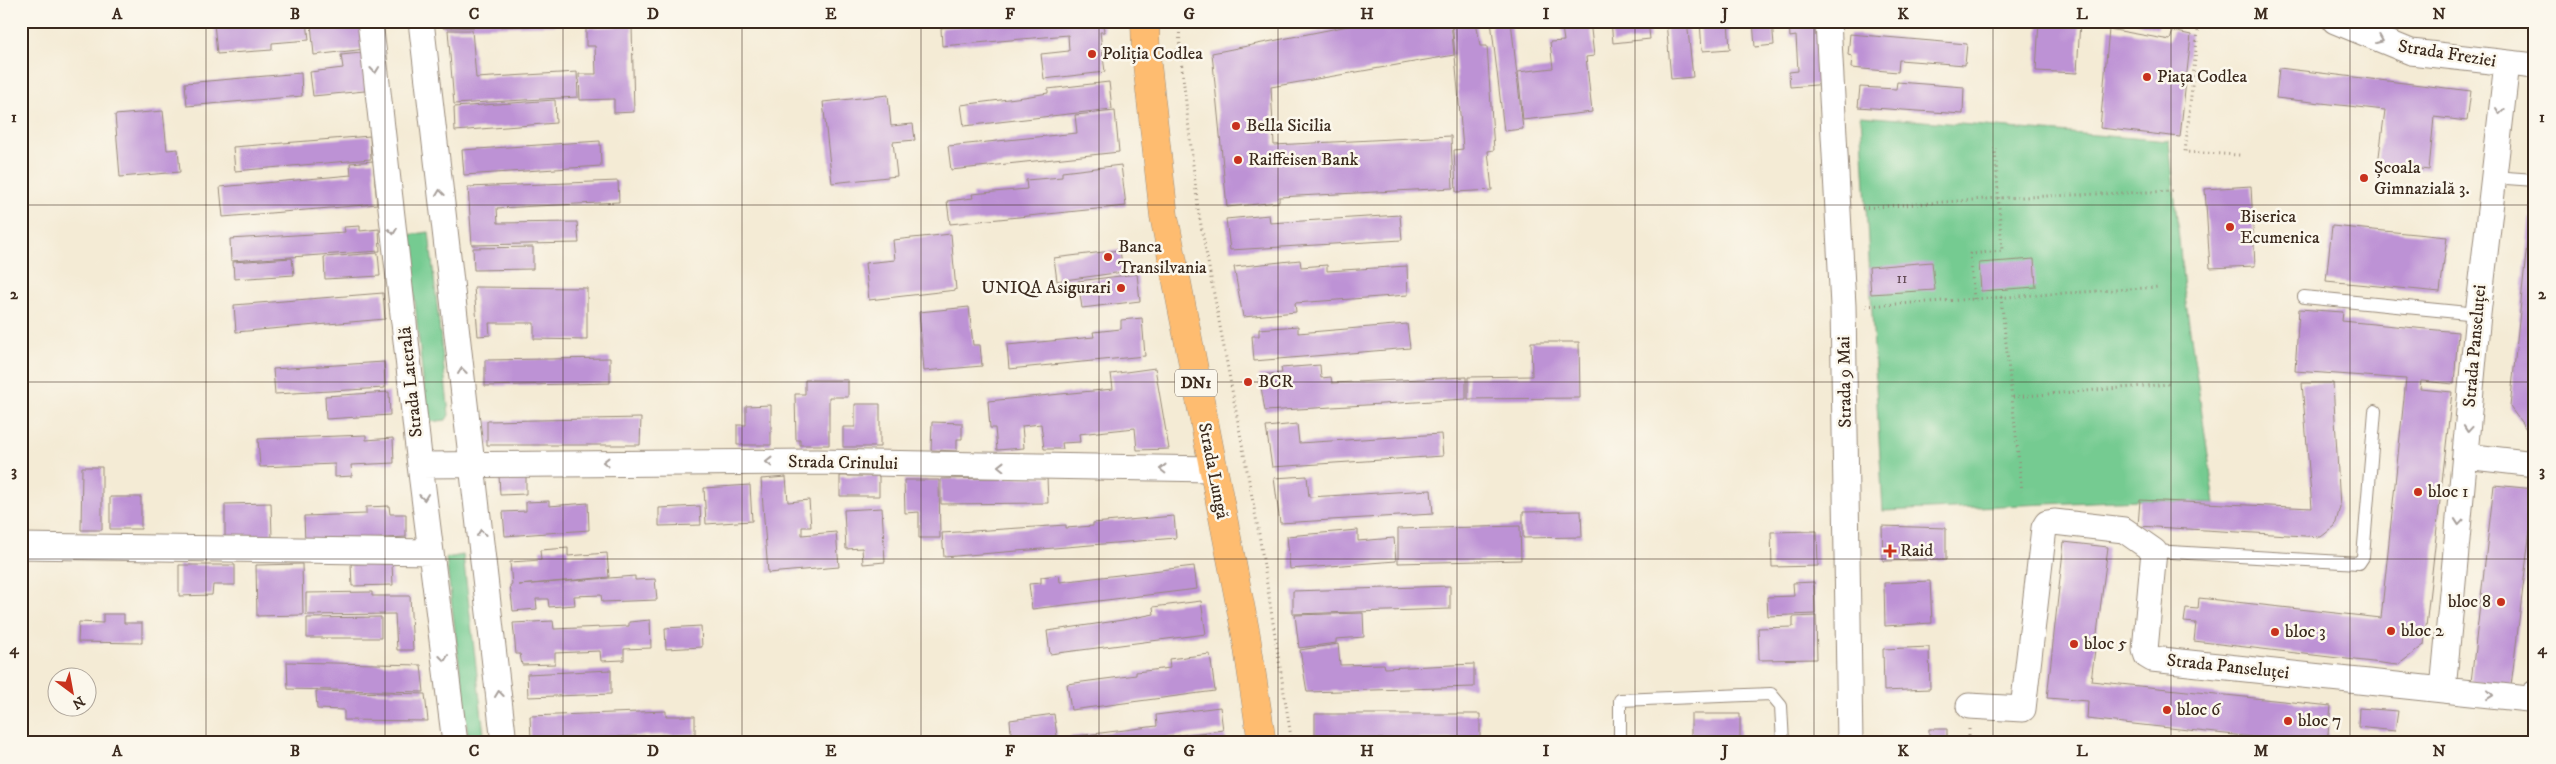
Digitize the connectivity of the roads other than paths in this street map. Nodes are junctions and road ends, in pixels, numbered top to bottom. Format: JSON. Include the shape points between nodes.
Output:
{"nodes":[{"id":1,"x":370,"y":21,"type":"edge"},
{"id":2,"x":421,"y":21,"type":"edge"},
{"id":3,"x":1145,"y":21,"type":"edge"},
{"id":4,"x":1828,"y":21,"type":"edge"},
{"id":5,"x":2335,"y":21,"type":"edge"},
{"id":6,"x":2507,"y":63,"type":"junction"},
{"id":7,"x":2535,"y":66,"type":"edge"},
{"id":8,"x":2492,"y":177,"type":"junction"},
{"id":9,"x":2535,"y":180,"type":"edge"},
{"id":10,"x":2304,"y":297,"type":"dead end"},
{"id":11,"x":2478,"y":314,"type":"junction"},
{"id":12,"x":2375,"y":411,"type":"dead end"},
{"id":13,"x":2465,"y":456,"type":"junction"},
{"id":14,"x":473,"y":463,"type":"junction"},
{"id":15,"x":2535,"y":464,"type":"edge"},
{"id":16,"x":420,"y":465,"type":"junction"},
{"id":17,"x":1212,"y":469,"type":"junction"},
{"id":18,"x":21,"y":546,"type":"edge"},
{"id":19,"x":2154,"y":551,"type":"junction"},
{"id":20,"x":431,"y":552,"type":"junction"},
{"id":21,"x":2443,"y":690,"type":"junction"},
{"id":22,"x":2535,"y":693,"type":"edge"},
{"id":23,"x":1969,"y":706,"type":"dead end"},
{"id":24,"x":455,"y":743,"type":"edge"},
{"id":25,"x":504,"y":743,"type":"edge"},
{"id":26,"x":1262,"y":743,"type":"edge"},
{"id":27,"x":1620,"y":743,"type":"edge"},
{"id":28,"x":1783,"y":743,"type":"edge"},
{"id":29,"x":1850,"y":743,"type":"edge"}],
"edges":[{"from":1,"to":16,"type":"street","name":"Strada Laterală","one_way":true},
{"from":14,"to":2,"type":"street","one_way":true},
{"from":3,"to":17,"type":"highway","name":"Strada Lungă","number":"DN1","via":[[1164,216]]},
{"from":4,"to":29,"type":"street","name":"Strada 9 Mai","via":[[1843,306]]},
{"from":5,"to":6,"type":"street","name":"Strada Freziei","one_way":true,"via":[[2411,52]]},
{"from":6,"to":7,"type":"street","name":"Strada Freziei"},
{"from":6,"to":8,"type":"street","name":"Strada Panseluței","one_way":true},
{"from":8,"to":9,"type":"lane"},
{"from":8,"to":11,"type":"street","name":"Strada Panseluței"},
{"from":10,"to":11,"type":"lane"},
{"from":11,"to":13,"type":"street","name":"Strada Panseluței","one_way":true},
{"from":12,"to":19,"type":"lane","via":[[2363,557],[2359,563]]},
{"from":13,"to":15,"type":"street"},
{"from":13,"to":21,"type":"street","name":"Strada Panseluței","one_way":true},
{"from":14,"to":16,"type":"street","name":"Strada Crinului"},
{"from":17,"to":14,"type":"street","name":"Strada Crinului","one_way":true,"via":[[817,462]]},
{"from":25,"to":14,"type":"street","one_way":true},
{"from":16,"to":20,"type":"street","name":"Strada Laterală","one_way":true},
{"from":17,"to":26,"type":"highway","name":"Strada Lungă","number":"DN1","via":[[1246,635]]},
{"from":18,"to":20,"type":"street"},
{"from":19,"to":21,"type":"street","name":"Strada Panseluței","via":[[2145,650],[2146,656],[2152,659]]},
{"from":19,"to":23,"type":"street","via":[[2124,530],[2047,523],[2026,704],[2018,710]]},
{"from":20,"to":24,"type":"street","name":"Strada Laterală","one_way":true},
{"from":21,"to":22,"type":"street","name":"Strada Panseluței","one_way":true,"via":[[2528,699]]},
{"from":27,"to":28,"type":"lane","via":[[1620,700],[1771,694],[1781,706]]}]}
